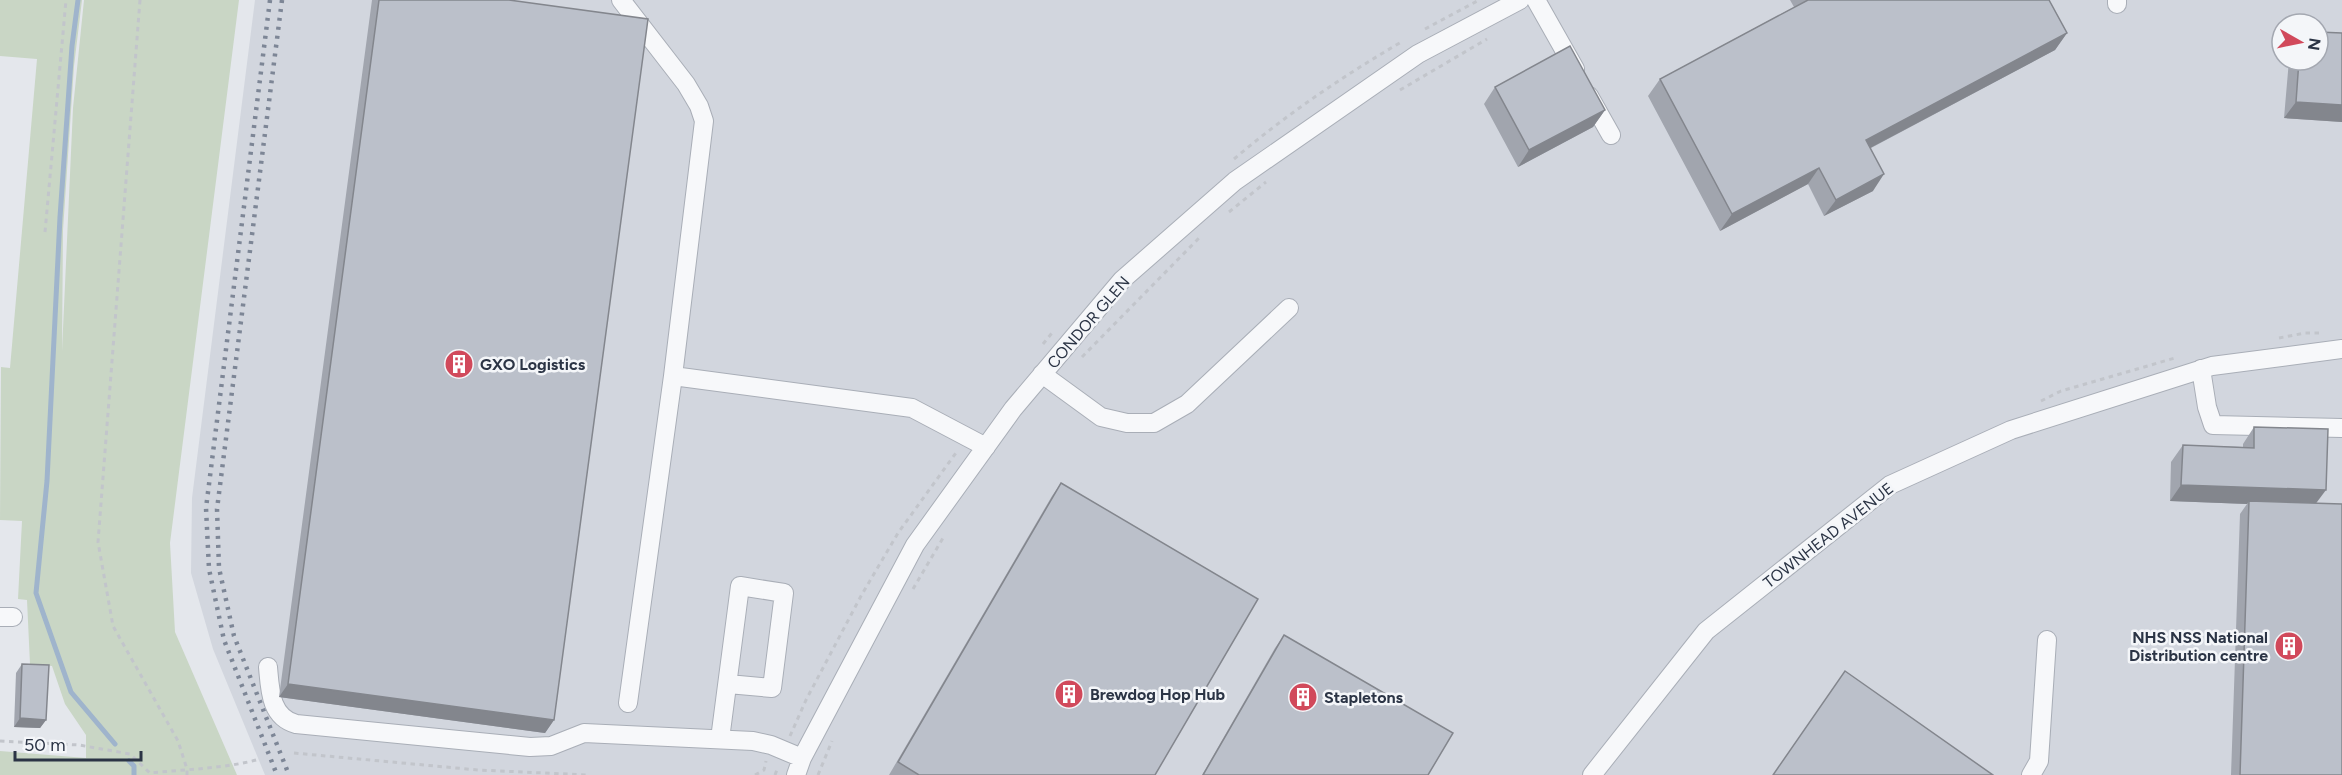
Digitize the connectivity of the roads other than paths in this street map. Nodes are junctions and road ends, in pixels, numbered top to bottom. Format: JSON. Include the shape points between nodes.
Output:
{"nodes":[{"id":1,"x":621,"y":0,"type":"edge"},
{"id":2,"x":1520,"y":0,"type":"edge"},
{"id":3,"x":1536,"y":0,"type":"edge"},
{"id":4,"x":1611,"y":135,"type":"dead end"},
{"id":5,"x":1289,"y":308,"type":"dead end"},
{"id":6,"x":2342,"y":349,"type":"edge"},
{"id":7,"x":2201,"y":369,"type":"junction"},
{"id":8,"x":1042,"y":374,"type":"junction"},
{"id":9,"x":673,"y":376,"type":"junction"},
{"id":10,"x":2342,"y":428,"type":"edge"},
{"id":11,"x":986,"y":447,"type":"junction"},
{"id":12,"x":2047,"y":640,"type":"dead end"},
{"id":13,"x":268,"y":667,"type":"dead end"},
{"id":14,"x":728,"y":684,"type":"junction"},
{"id":15,"x":628,"y":703,"type":"dead end"},
{"id":16,"x":720,"y":739,"type":"junction"},
{"id":17,"x":799,"y":767,"type":"edge"},
{"id":18,"x":1592,"y":775,"type":"edge"},
{"id":19,"x":2031,"y":775,"type":"edge"}],
"edges":[{"from":1,"to":9,"type":"street","via":[[686,84],[704,121]]},
{"from":2,"to":8,"type":"street","name":"CONDOR GLEN","via":[[1418,54],[1235,181],[1122,280]]},
{"from":3,"to":4,"type":"street"},
{"from":5,"to":8,"type":"street","via":[[1188,404],[1154,423],[1127,423],[1101,417]]},
{"from":6,"to":7,"type":"street","name":"TOWNHEAD AVENUE"},
{"from":7,"to":10,"type":"street","via":[[2213,425]]},
{"from":7,"to":18,"type":"street","name":"TOWNHEAD AVENUE","via":[[2011,430],[1890,485],[1706,631]]},
{"from":8,"to":11,"type":"street","name":"CONDOR GLEN"},
{"from":9,"to":11,"type":"street","via":[[912,408]]},
{"from":9,"to":15,"type":"street"},
{"from":11,"to":17,"type":"street","name":"CONDOR GLEN","via":[[915,545]]},
{"from":12,"to":19,"type":"street","via":[[2039,761]]},
{"from":13,"to":16,"type":"street","via":[[277,712],[285,721],[296,724],[530,747],[551,746],[584,733]]},
{"from":14,"to":14,"type":"street","via":[[772,688],[784,593],[740,586]]},
{"from":14,"to":16,"type":"street"},
{"from":16,"to":17,"type":"street","via":[[771,745]]}]}
